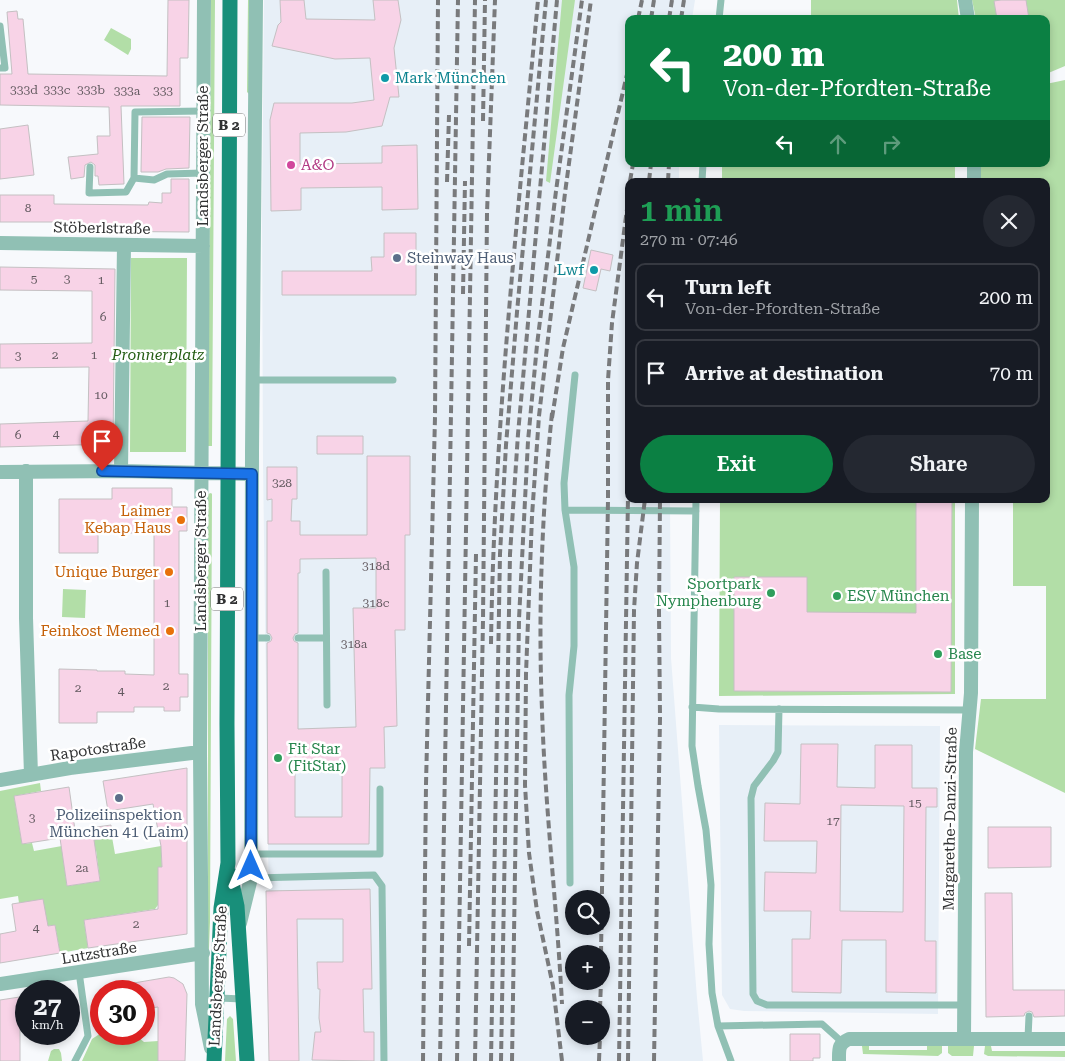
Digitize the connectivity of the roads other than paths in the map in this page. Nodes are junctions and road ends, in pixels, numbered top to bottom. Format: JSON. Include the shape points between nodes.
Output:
{"nodes":[{"id":1,"x":204,"y":0,"type":"edge"},
{"id":2,"x":230,"y":0,"type":"edge"},
{"id":3,"x":256,"y":0,"type":"edge"},
{"id":4,"x":722,"y":0,"type":"edge"},
{"id":5,"x":965,"y":0,"type":"edge"},
{"id":6,"x":720,"y":15,"type":"edge"},
{"id":7,"x":967,"y":15,"type":"edge"},
{"id":8,"x":0,"y":26,"type":"edge"},
{"id":9,"x":0,"y":68,"type":"edge"},
{"id":10,"x":203,"y":111,"type":"junction"},
{"id":11,"x":90,"y":167,"type":"dead end"},
{"id":12,"x":203,"y":173,"type":"junction"},
{"id":13,"x":134,"y":178,"type":"junction"},
{"id":14,"x":0,"y":243,"type":"edge"},
{"id":15,"x":124,"y":245,"type":"junction"},
{"id":16,"x":203,"y":246,"type":"junction"},
{"id":17,"x":575,"y":375,"type":"dead end"},
{"id":18,"x":252,"y":380,"type":"junction"},
{"id":19,"x":393,"y":380,"type":"dead end"},
{"id":20,"x":26,"y":470,"type":"junction"},
{"id":21,"x":122,"y":471,"type":"junction"},
{"id":22,"x":0,"y":472,"type":"edge"},
{"id":23,"x":201,"y":474,"type":"junction"},
{"id":24,"x":228,"y":474,"type":"junction"},
{"id":25,"x":252,"y":474,"type":"junction"},
{"id":26,"x":696,"y":503,"type":"edge"},
{"id":27,"x":972,"y":503,"type":"edge"},
{"id":28,"x":565,"y":510,"type":"junction"},
{"id":29,"x":696,"y":511,"type":"junction"},
{"id":30,"x":326,"y":572,"type":"dead end"},
{"id":31,"x":252,"y":638,"type":"junction"},
{"id":32,"x":267,"y":638,"type":"dead end"},
{"id":33,"x":298,"y":638,"type":"dead end"},
{"id":34,"x":326,"y":638,"type":"junction"},
{"id":35,"x":327,"y":705,"type":"dead end"},
{"id":36,"x":692,"y":707,"type":"junction"},
{"id":37,"x":779,"y":709,"type":"junction"},
{"id":38,"x":970,"y":710,"type":"junction"},
{"id":39,"x":200,"y":752,"type":"junction"},
{"id":40,"x":31,"y":775,"type":"junction"},
{"id":41,"x":0,"y":780,"type":"edge"},
{"id":42,"x":380,"y":789,"type":"dead end"},
{"id":43,"x":251,"y":854,"type":"junction"},
{"id":44,"x":228,"y":862,"type":"junction"},
{"id":45,"x":251,"y":878,"type":"junction"},
{"id":46,"x":570,"y":882,"type":"dead end"},
{"id":47,"x":238,"y":930,"type":"junction"},
{"id":48,"x":202,"y":953,"type":"junction"},
{"id":49,"x":78,"y":972,"type":"junction"},
{"id":50,"x":0,"y":984,"type":"edge"},
{"id":51,"x":218,"y":998,"type":"junction"},
{"id":52,"x":243,"y":999,"type":"junction"},
{"id":53,"x":964,"y":1004,"type":"junction"},
{"id":54,"x":1029,"y":1016,"type":"dead end"},
{"id":55,"x":718,"y":1026,"type":"junction"},
{"id":56,"x":964,"y":1038,"type":"junction"},
{"id":57,"x":1028,"y":1038,"type":"junction"},
{"id":58,"x":1065,"y":1039,"type":"edge"},
{"id":59,"x":842,"y":1042,"type":"junction"},
{"id":60,"x":75,"y":1061,"type":"edge"},
{"id":61,"x":214,"y":1061,"type":"edge"},
{"id":62,"x":247,"y":1061,"type":"edge"},
{"id":63,"x":384,"y":1061,"type":"edge"},
{"id":64,"x":731,"y":1061,"type":"edge"},
{"id":65,"x":839,"y":1061,"type":"edge"}],
"edges":[{"from":1,"to":10,"type":"street","name":"Landsberger Straße"},
{"from":2,"to":24,"type":"main road","name":"Landsberger Straße","number":"B 2"},
{"from":3,"to":18,"type":"street","name":"Landsberger Straße"},
{"from":4,"to":6,"type":"lane"},
{"from":5,"to":7,"type":"street"},
{"from":8,"to":9,"type":"lane","via":[[5,68]]},
{"from":10,"to":12,"type":"street","name":"Landsberger Straße"},
{"from":10,"to":13,"type":"lane","via":[[134,112]]},
{"from":11,"to":13,"type":"lane","via":[[89,193],[126,192]]},
{"from":12,"to":13,"type":"lane","via":[[167,174],[154,180]]},
{"from":12,"to":16,"type":"street","name":"Landsberger Straße"},
{"from":14,"to":15,"type":"street","name":"Stöberlstraße"},
{"from":15,"to":16,"type":"street","name":"Stöberlstraße"},
{"from":15,"to":21,"type":"street"},
{"from":16,"to":23,"type":"street","name":"Landsberger Straße"},
{"from":17,"to":28,"type":"lane","via":[[564,483]]},
{"from":18,"to":19,"type":"lane"},
{"from":18,"to":25,"type":"street","name":"Landsberger Straße"},
{"from":20,"to":21,"type":"street"},
{"from":20,"to":22,"type":"street"},
{"from":20,"to":40,"type":"street"},
{"from":21,"to":23,"type":"street"},
{"from":23,"to":24,"type":"street"},
{"from":23,"to":39,"type":"street","name":"Landsberger Straße"},
{"from":24,"to":25,"type":"street"},
{"from":24,"to":44,"type":"main road","name":"Landsberger Straße","number":"B 2"},
{"from":25,"to":31,"type":"street","name":"Landsberger Straße"},
{"from":26,"to":29,"type":"lane"},
{"from":27,"to":38,"type":"street","name":"Margarethe-Danzi-Straße"},
{"from":28,"to":29,"type":"lane"},
{"from":28,"to":46,"type":"lane","via":[[574,567],[574,646],[569,694]]},
{"from":29,"to":36,"type":"lane"},
{"from":30,"to":34,"type":"lane"},
{"from":31,"to":32,"type":"lane"},
{"from":31,"to":43,"type":"street","name":"Landsberger Straße"},
{"from":33,"to":34,"type":"lane"},
{"from":34,"to":35,"type":"lane"},
{"from":36,"to":37,"type":"lane"},
{"from":36,"to":55,"type":"lane","via":[[692,746],[711,885],[709,944]]},
{"from":37,"to":38,"type":"lane"},
{"from":37,"to":53,"type":"lane","via":[[778,752],[754,786],[751,798],[753,994],[757,1001],[766,1005]]},
{"from":38,"to":53,"type":"street","name":"Margarethe-Danzi-Straße","via":[[966,752]]},
{"from":39,"to":40,"type":"street","name":"Rapotostraße"},
{"from":39,"to":48,"type":"street","name":"Landsberger Straße"},
{"from":40,"to":41,"type":"street","name":"Rapotostraße"},
{"from":42,"to":43,"type":"lane","via":[[380,854]]},
{"from":43,"to":45,"type":"street","name":"Landsberger Straße"},
{"from":44,"to":47,"type":"main road","name":"Landsberger Straße","number":"B 2","via":[[237,906]]},
{"from":44,"to":51,"type":"main road","name":"Landsberger Straße","number":"B 2","via":[[221,908]]},
{"from":45,"to":47,"type":"street","name":"Landsberger Straße"},
{"from":45,"to":63,"type":"lane","via":[[374,875],[382,886]]},
{"from":47,"to":52,"type":"main road","name":"Landsberger Straße","number":"B 2"},
{"from":48,"to":49,"type":"street","name":"Lutzstraße"},
{"from":48,"to":61,"type":"street","name":"Landsberger Straße","via":[[202,1004]]},
{"from":49,"to":50,"type":"street","name":"Lutzstraße"},
{"from":49,"to":60,"type":"lane","via":[[88,1036]]},
{"from":51,"to":52,"type":"lane"},
{"from":51,"to":61,"type":"main road","name":"Landsberger Straße","number":"B 2"},
{"from":52,"to":62,"type":"main road","name":"Landsberger Straße","number":"B 2"},
{"from":53,"to":56,"type":"street","name":"Margarethe-Danzi-Straße"},
{"from":54,"to":57,"type":"lane"},
{"from":55,"to":59,"type":"lane","via":[[822,1024]]},
{"from":55,"to":64,"type":"lane"},
{"from":56,"to":57,"type":"street"},
{"from":56,"to":59,"type":"street","via":[[850,1039]]},
{"from":57,"to":58,"type":"street"},
{"from":59,"to":65,"type":"street"}]}
